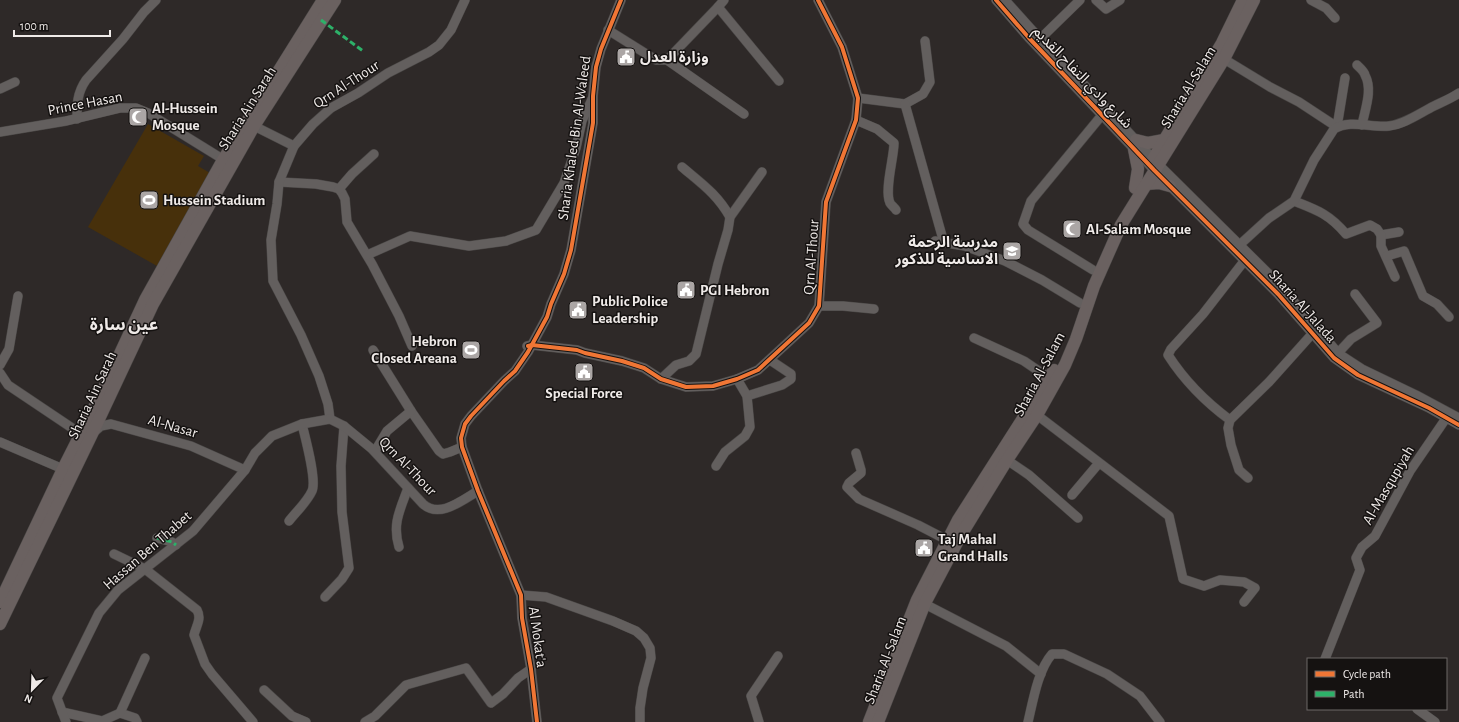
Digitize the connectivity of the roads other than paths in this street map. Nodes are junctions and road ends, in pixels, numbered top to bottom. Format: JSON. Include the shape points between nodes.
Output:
{"nodes":[{"id":1,"x":156,"y":0,"type":"edge"},
{"id":2,"x":323,"y":0,"type":"edge"},
{"id":3,"x":335,"y":0,"type":"edge"},
{"id":4,"x":465,"y":0,"type":"edge"},
{"id":5,"x":621,"y":0,"type":"edge"},
{"id":6,"x":818,"y":0,"type":"edge"},
{"id":7,"x":996,"y":0,"type":"edge"},
{"id":8,"x":1005,"y":0,"type":"edge"},
{"id":9,"x":1080,"y":0,"type":"edge"},
{"id":10,"x":1096,"y":0,"type":"edge"},
{"id":11,"x":1120,"y":0,"type":"edge"},
{"id":12,"x":1243,"y":0,"type":"edge"},
{"id":13,"x":1254,"y":0,"type":"edge"},
{"id":14,"x":1311,"y":0,"type":"edge"},
{"id":15,"x":721,"y":4,"type":"edge"},
{"id":16,"x":1335,"y":18,"type":"dead end"},
{"id":17,"x":608,"y":30,"type":"junction"},
{"id":18,"x":1040,"y":39,"type":"junction"},
{"id":19,"x":925,"y":41,"type":"dead end"},
{"id":20,"x":1224,"y":59,"type":"junction"},
{"id":21,"x":667,"y":60,"type":"junction"},
{"id":22,"x":1212,"y":60,"type":"junction"},
{"id":23,"x":1357,"y":65,"type":"dead end"},
{"id":24,"x":1345,"y":78,"type":"dead end"},
{"id":25,"x":779,"y":80,"type":"dead end"},
{"id":26,"x":15,"y":82,"type":"dead end"},
{"id":27,"x":0,"y":89,"type":"edge"},
{"id":28,"x":1459,"y":93,"type":"edge"},
{"id":29,"x":593,"y":96,"type":"junction"},
{"id":30,"x":858,"y":98,"type":"junction"},
{"id":31,"x":905,"y":104,"type":"junction"},
{"id":32,"x":744,"y":114,"type":"dead end"},
{"id":33,"x":1102,"y":115,"type":"junction"},
{"id":34,"x":77,"y":119,"type":"junction"},
{"id":35,"x":856,"y":120,"type":"junction"},
{"id":36,"x":1362,"y":125,"type":"junction"},
{"id":37,"x":254,"y":126,"type":"junction"},
{"id":38,"x":1337,"y":127,"type":"junction"},
{"id":39,"x":0,"y":132,"type":"edge"},
{"id":40,"x":1164,"y":140,"type":"junction"},
{"id":41,"x":1135,"y":145,"type":"junction"},
{"id":42,"x":294,"y":146,"type":"junction"},
{"id":43,"x":374,"y":154,"type":"dead end"},
{"id":44,"x":227,"y":162,"type":"junction"},
{"id":45,"x":1153,"y":165,"type":"junction"},
{"id":46,"x":682,"y":167,"type":"dead end"},
{"id":47,"x":762,"y":172,"type":"dead end"},
{"id":48,"x":279,"y":182,"type":"junction"},
{"id":49,"x":1140,"y":186,"type":"junction"},
{"id":50,"x":1170,"y":186,"type":"junction"},
{"id":51,"x":339,"y":189,"type":"junction"},
{"id":52,"x":1294,"y":201,"type":"junction"},
{"id":53,"x":896,"y":210,"type":"dead end"},
{"id":54,"x":730,"y":217,"type":"junction"},
{"id":55,"x":1399,"y":232,"type":"dead end"},
{"id":56,"x":1381,"y":235,"type":"junction"},
{"id":57,"x":1237,"y":247,"type":"junction"},
{"id":58,"x":367,"y":255,"type":"junction"},
{"id":59,"x":1387,"y":256,"type":"junction"},
{"id":60,"x":1244,"y":260,"type":"junction"},
{"id":61,"x":1093,"y":270,"type":"junction"},
{"id":62,"x":1395,"y":277,"type":"dead end"},
{"id":63,"x":1355,"y":294,"type":"dead end"},
{"id":64,"x":18,"y":296,"type":"dead end"},
{"id":65,"x":1080,"y":303,"type":"junction"},
{"id":66,"x":819,"y":306,"type":"junction"},
{"id":67,"x":874,"y":309,"type":"dead end"},
{"id":68,"x":1449,"y":317,"type":"dead end"},
{"id":69,"x":1312,"y":334,"type":"junction"},
{"id":70,"x":974,"y":338,"type":"dead end"},
{"id":71,"x":412,"y":346,"type":"dead end"},
{"id":72,"x":529,"y":347,"type":"junction"},
{"id":73,"x":373,"y":350,"type":"dead end"},
{"id":74,"x":1338,"y":353,"type":"junction"},
{"id":75,"x":770,"y":360,"type":"junction"},
{"id":76,"x":0,"y":365,"type":"edge"},
{"id":77,"x":0,"y":373,"type":"edge"},
{"id":78,"x":1049,"y":378,"type":"junction"},
{"id":79,"x":737,"y":379,"type":"junction"},
{"id":80,"x":661,"y":380,"type":"junction"},
{"id":81,"x":747,"y":396,"type":"junction"},
{"id":82,"x":411,"y":411,"type":"junction"},
{"id":83,"x":1037,"y":415,"type":"junction"},
{"id":84,"x":1448,"y":416,"type":"junction"},
{"id":85,"x":1459,"y":418,"type":"edge"},
{"id":86,"x":330,"y":419,"type":"junction"},
{"id":87,"x":1230,"y":420,"type":"junction"},
{"id":88,"x":302,"y":424,"type":"junction"},
{"id":89,"x":1459,"y":425,"type":"edge"},
{"id":90,"x":344,"y":426,"type":"junction"},
{"id":91,"x":86,"y":434,"type":"junction"},
{"id":92,"x":0,"y":442,"type":"edge"},
{"id":93,"x":462,"y":446,"type":"junction"},
{"id":94,"x":375,"y":451,"type":"junction"},
{"id":95,"x":856,"y":453,"type":"dead end"},
{"id":96,"x":1007,"y":460,"type":"junction"},
{"id":97,"x":1099,"y":463,"type":"junction"},
{"id":98,"x":716,"y":466,"type":"dead end"},
{"id":99,"x":63,"y":469,"type":"junction"},
{"id":100,"x":245,"y":470,"type":"junction"},
{"id":101,"x":1248,"y":478,"type":"dead end"},
{"id":102,"x":408,"y":488,"type":"junction"},
{"id":103,"x":478,"y":491,"type":"junction"},
{"id":104,"x":1072,"y":495,"type":"dead end"},
{"id":105,"x":1078,"y":518,"type":"dead end"},
{"id":106,"x":288,"y":521,"type":"dead end"},
{"id":107,"x":157,"y":538,"type":"dead end"},
{"id":108,"x":947,"y":540,"type":"junction"},
{"id":109,"x":176,"y":545,"type":"junction"},
{"id":110,"x":399,"y":547,"type":"dead end"},
{"id":111,"x":114,"y":554,"type":"dead end"},
{"id":112,"x":145,"y":569,"type":"junction"},
{"id":113,"x":521,"y":595,"type":"junction"},
{"id":114,"x":325,"y":597,"type":"dead end"},
{"id":115,"x":921,"y":601,"type":"junction"},
{"id":116,"x":0,"y":602,"type":"edge"},
{"id":117,"x":1244,"y":602,"type":"dead end"},
{"id":118,"x":0,"y":624,"type":"edge"},
{"id":119,"x":778,"y":656,"type":"dead end"},
{"id":120,"x":145,"y":658,"type":"dead end"},
{"id":121,"x":1325,"y":658,"type":"edge"},
{"id":122,"x":531,"y":669,"type":"junction"},
{"id":123,"x":1041,"y":674,"type":"junction"},
{"id":124,"x":264,"y":690,"type":"dead end"},
{"id":125,"x":1418,"y":710,"type":"edge"},
{"id":126,"x":62,"y":712,"type":"junction"},
{"id":127,"x":120,"y":713,"type":"junction"},
{"id":128,"x":66,"y":722,"type":"edge"},
{"id":129,"x":137,"y":722,"type":"edge"},
{"id":130,"x":253,"y":722,"type":"edge"},
{"id":131,"x":306,"y":722,"type":"edge"},
{"id":132,"x":365,"y":722,"type":"edge"},
{"id":133,"x":537,"y":722,"type":"edge"},
{"id":134,"x":640,"y":722,"type":"edge"},
{"id":135,"x":759,"y":722,"type":"edge"},
{"id":136,"x":869,"y":722,"type":"edge"},
{"id":137,"x":878,"y":722,"type":"edge"},
{"id":138,"x":1028,"y":722,"type":"edge"},
{"id":139,"x":1160,"y":722,"type":"edge"},
{"id":140,"x":1435,"y":722,"type":"edge"}],
"edges":[{"from":1,"to":34,"type":"street","via":[[81,87],[78,94]]},
{"from":2,"to":44,"type":"main road","name":"Sharia Ain Sarah"},
{"from":3,"to":37,"type":"main road","name":"Sharia Ain Sarah"},
{"from":4,"to":42,"type":"street","name":"Qrn Al-Thour","via":[[451,30],[439,45],[331,108]]},
{"from":5,"to":17,"type":"street","name":"Sharia Khaled Bin Al-Waleed"},
{"from":6,"to":30,"type":"street","name":"Qrn Al-Thour","via":[[842,47]]},
{"from":7,"to":33,"type":"street","name":"شارع وادي التفاح القديم","via":[[1028,38]]},
{"from":8,"to":18,"type":"street","name":"شارع وادي التفاح القديم"},
{"from":9,"to":18,"type":"street"},
{"from":10,"to":11,"type":"street","via":[[1106,9]]},
{"from":12,"to":22,"type":"main road","name":"Sharia Al-Salam"},
{"from":13,"to":20,"type":"main road","name":"Sharia Al-Salam"},
{"from":14,"to":16,"type":"street","via":[[1326,8]]},
{"from":15,"to":21,"type":"street"},
{"from":15,"to":25,"type":"street"},
{"from":17,"to":21,"type":"street","via":[[656,60]]},
{"from":17,"to":29,"type":"street","name":"Sharia Khaled Bin Al-Waleed","via":[[596,67]]},
{"from":18,"to":41,"type":"street","name":"شارع وادي التفاح القديم"},
{"from":19,"to":31,"type":"street","via":[[930,82],[923,94]]},
{"from":20,"to":22,"type":"street"},
{"from":20,"to":38,"type":"street"},
{"from":20,"to":45,"type":"main road","name":"Sharia Al-Salam"},
{"from":21,"to":32,"type":"street"},
{"from":22,"to":40,"type":"main road","name":"Sharia Al-Salam"},
{"from":23,"to":36,"type":"street","via":[[1369,84]]},
{"from":24,"to":38,"type":"street"},
{"from":26,"to":27,"type":"street"},
{"from":28,"to":36,"type":"street","via":[[1406,121],[1391,126]]},
{"from":29,"to":58,"type":"street","via":[[582,121],[564,183],[536,230],[506,241],[469,246],[410,236]]},
{"from":29,"to":72,"type":"street","name":"Sharia Khaled Bin Al-Waleed","via":[[593,123],[571,250],[564,274],[551,304],[542,314]]},
{"from":30,"to":31,"type":"street"},
{"from":30,"to":35,"type":"street","name":"Qrn Al-Thour"},
{"from":31,"to":65,"type":"street","via":[[939,242],[965,246],[1005,261]]},
{"from":33,"to":41,"type":"street","name":"شارع وادي التفاح القديم"},
{"from":33,"to":61,"type":"street","via":[[1031,201],[1023,224],[1028,230]]},
{"from":34,"to":39,"type":"street","name":"Prince Hasan"},
{"from":34,"to":44,"type":"street","name":"Prince Hasan","via":[[120,108],[136,108]]},
{"from":35,"to":53,"type":"street","via":[[877,129],[894,143],[888,186],[890,203]]},
{"from":35,"to":66,"type":"street","name":"Qrn Al-Thour","via":[[826,202]]},
{"from":36,"to":38,"type":"street"},
{"from":37,"to":42,"type":"street"},
{"from":37,"to":44,"type":"main road","name":"Sharia Ain Sarah"},
{"from":38,"to":52,"type":"street","via":[[1314,160]]},
{"from":40,"to":41,"type":"main road"},
{"from":40,"to":45,"type":"main road","name":"Sharia Al-Salam"},
{"from":41,"to":45,"type":"street","name":"شارع وادي التفاح القديم"},
{"from":41,"to":49,"type":"main road"},
{"from":42,"to":48,"type":"street","name":"Qrn Al-Thour"},
{"from":43,"to":51,"type":"street"},
{"from":44,"to":91,"type":"main road","name":"Sharia Ain Sarah"},
{"from":45,"to":49,"type":"main road","name":"Sharia Al-Salam"},
{"from":45,"to":50,"type":"street","name":"Sharia Al-Jalada"},
{"from":45,"to":57,"type":"street","name":"Sharia Al-Jalada"},
{"from":46,"to":54,"type":"street","via":[[714,194]]},
{"from":47,"to":54,"type":"street"},
{"from":48,"to":51,"type":"street","via":[[316,184]]},
{"from":48,"to":86,"type":"street","name":"Qrn Al-Thour","via":[[270,240],[273,281],[320,376]]},
{"from":49,"to":50,"type":"main road","via":[[1159,183]]},
{"from":49,"to":61,"type":"main road","name":"Sharia Al-Salam","via":[[1115,221]]},
{"from":49,"to":83,"type":"main road","name":"Sharia Al-Salam","via":[[1113,240],[1071,352]]},
{"from":50,"to":57,"type":"street","name":"Sharia Al-Jalada"},
{"from":51,"to":58,"type":"street","via":[[345,197],[347,222]]},
{"from":52,"to":56,"type":"street","via":[[1320,210],[1346,234],[1370,225],[1377,228]]},
{"from":52,"to":57,"type":"street","via":[[1269,218]]},
{"from":54,"to":80,"type":"street","via":[[696,354],[689,361],[676,365]]},
{"from":55,"to":56,"type":"street"},
{"from":56,"to":59,"type":"street","via":[[1381,246]]},
{"from":57,"to":60,"type":"street","name":"Sharia Al-Jalada"},
{"from":57,"to":74,"type":"street","name":"Sharia Al-Jalada","via":[[1292,298]]},
{"from":58,"to":71,"type":"street"},
{"from":59,"to":62,"type":"street"},
{"from":59,"to":68,"type":"street","via":[[1404,251],[1423,296],[1437,304]]},
{"from":60,"to":69,"type":"street","name":"Sharia Al-Jalada","via":[[1278,294]]},
{"from":60,"to":87,"type":"street","via":[[1204,314],[1170,349],[1168,356],[1202,395]]},
{"from":61,"to":65,"type":"main road","name":"Sharia Al-Salam"},
{"from":63,"to":74,"type":"street","via":[[1377,323],[1351,339]]},
{"from":64,"to":76,"type":"street","via":[[9,349]]},
{"from":65,"to":78,"type":"main road","name":"Sharia Al-Salam","via":[[1065,350]]},
{"from":66,"to":67,"type":"street"},
{"from":66,"to":75,"type":"street","name":"Qrn Al-Thour","via":[[809,323]]},
{"from":69,"to":84,"type":"street","name":"Sharia Al-Jalada","via":[[1334,358],[1358,375]]},
{"from":69,"to":87,"type":"street","via":[[1269,382]]},
{"from":70,"to":78,"type":"street","via":[[1024,361]]},
{"from":72,"to":80,"type":"street","name":"Qrn Al-Thour","via":[[577,350],[622,361],[644,368]]},
{"from":72,"to":93,"type":"street","name":"Sharia Khaled Bin Al-Waleed","via":[[509,370],[504,381],[465,424],[461,438]]},
{"from":73,"to":82,"type":"street"},
{"from":74,"to":84,"type":"street","name":"Sharia Al-Jalada","via":[[1362,369],[1416,395]]},
{"from":75,"to":79,"type":"street","name":"Qrn Al-Thour","via":[[758,370]]},
{"from":75,"to":81,"type":"street","via":[[791,374],[790,379],[782,385]]},
{"from":77,"to":91,"type":"street","via":[[8,385]]},
{"from":78,"to":108,"type":"main road","name":"Sharia Al-Salam"},
{"from":79,"to":80,"type":"street","name":"Qrn Al-Thour","via":[[713,386],[686,387]]},
{"from":79,"to":81,"type":"street"},
{"from":81,"to":98,"type":"street","via":[[750,427],[745,436],[725,452]]},
{"from":82,"to":93,"type":"street","via":[[443,454]]},
{"from":82,"to":94,"type":"street","via":[[387,431]]},
{"from":83,"to":96,"type":"main road","name":"Sharia Al-Salam"},
{"from":83,"to":97,"type":"street"},
{"from":84,"to":85,"type":"street","name":"Sharia Al-Jalada"},
{"from":84,"to":89,"type":"street","name":"Sharia Al-Jalada"},
{"from":84,"to":121,"type":"street","name":"Al-Masqupiyah","via":[[1410,471],[1375,536],[1362,547],[1356,558],[1360,570]]},
{"from":86,"to":88,"type":"street","name":"Hassan Ben Thabet"},
{"from":86,"to":90,"type":"street"},
{"from":87,"to":101,"type":"street","via":[[1228,428],[1231,445],[1239,470]]},
{"from":88,"to":100,"type":"street","name":"Hassan Ben Thabet","via":[[272,436]]},
{"from":88,"to":106,"type":"street","via":[[313,487]]},
{"from":90,"to":94,"type":"street","name":"Qrn Al-Thour"},
{"from":90,"to":114,"type":"street","via":[[341,466],[342,512],[350,568]]},
{"from":91,"to":99,"type":"main road","name":"Sharia Ain Sarah"},
{"from":91,"to":100,"type":"street","name":"Al-Nasar","via":[[111,424],[181,442]]},
{"from":91,"to":118,"type":"main road","name":"Sharia Ain Sarah"},
{"from":92,"to":99,"type":"street"},
{"from":93,"to":103,"type":"street"},
{"from":94,"to":102,"type":"street","name":"Qrn Al-Thour"},
{"from":95,"to":108,"type":"street","via":[[861,473],[847,487],[852,492],[859,498]]},
{"from":96,"to":105,"type":"street","via":[[1029,475]]},
{"from":96,"to":115,"type":"main road","name":"Sharia Al-Salam"},
{"from":97,"to":104,"type":"street"},
{"from":97,"to":117,"type":"street","via":[[1169,516],[1183,579],[1204,586],[1220,580],[1244,582],[1255,588]]},
{"from":99,"to":116,"type":"main road","name":"Sharia Ain Sarah"},
{"from":100,"to":109,"type":"street","name":"Hassan Ben Thabet","via":[[193,531]]},
{"from":102,"to":103,"type":"street","name":"Qrn Al-Thour","via":[[425,506],[437,510],[442,510]]},
{"from":102,"to":110,"type":"street","via":[[396,523]]},
{"from":103,"to":113,"type":"street","name":"Al Mokat'a"},
{"from":107,"to":109,"type":"street"},
{"from":108,"to":115,"type":"main road","name":"Sharia Al-Salam"},
{"from":109,"to":112,"type":"street","name":"Hassan Ben Thabet"},
{"from":111,"to":112,"type":"street"},
{"from":112,"to":126,"type":"street","name":"Hassan Ben Thabet","via":[[118,590],[99,613],[57,698]]},
{"from":112,"to":130,"type":"street","via":[[197,610],[199,620],[194,635],[205,664]]},
{"from":113,"to":122,"type":"street","name":"Al Mokat'a","via":[[522,618]]},
{"from":113,"to":134,"type":"street","via":[[546,597],[619,623],[644,638],[650,648],[651,658],[643,688]]},
{"from":115,"to":123,"type":"street","via":[[1006,646]]},
{"from":115,"to":136,"type":"main road","name":"Sharia Al-Salam"},
{"from":115,"to":137,"type":"main road","name":"Sharia Al-Salam"},
{"from":119,"to":135,"type":"street","via":[[751,696]]},
{"from":120,"to":127,"type":"street"},
{"from":122,"to":132,"type":"street","via":[[518,678],[504,694],[490,703],[466,668],[406,684],[375,716]]},
{"from":122,"to":133,"type":"street","name":"Al Mokat'a"},
{"from":123,"to":138,"type":"street"},
{"from":123,"to":139,"type":"street","via":[[1052,654],[1064,654],[1107,674],[1140,696]]},
{"from":124,"to":131,"type":"street","via":[[292,716]]},
{"from":125,"to":140,"type":"street"},
{"from":126,"to":127,"type":"street","via":[[102,721]]},
{"from":126,"to":128,"type":"street","name":"Hassan Ben Thabet"},
{"from":127,"to":129,"type":"street","via":[[134,718]]}]}
